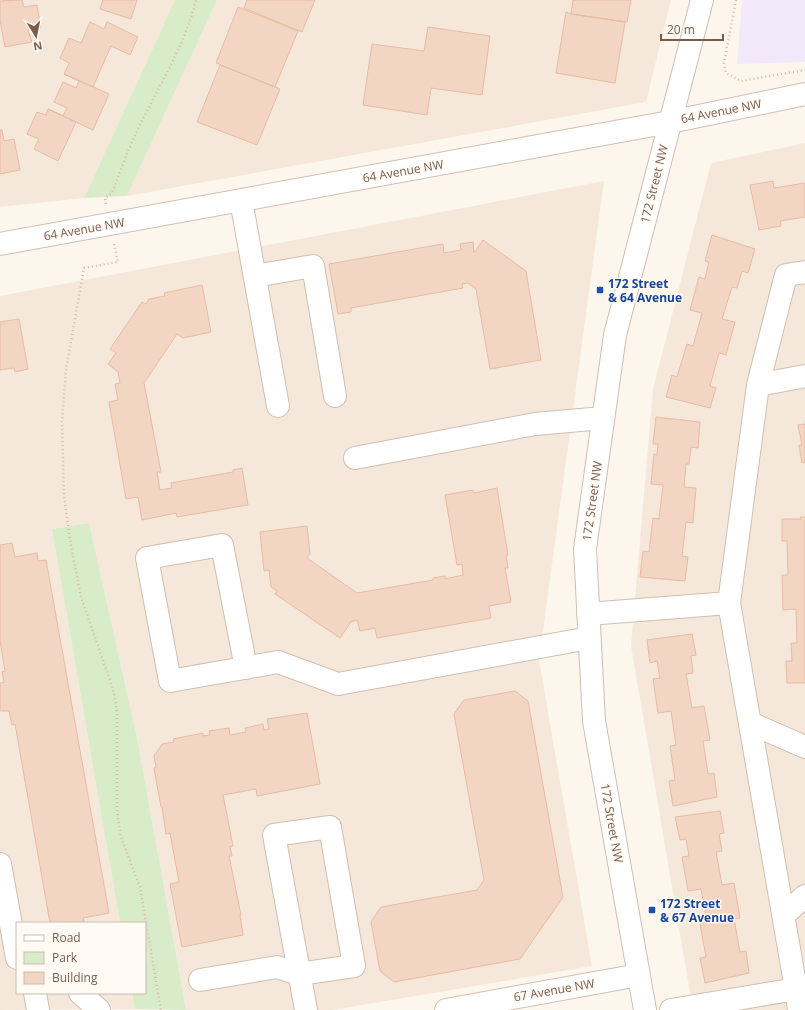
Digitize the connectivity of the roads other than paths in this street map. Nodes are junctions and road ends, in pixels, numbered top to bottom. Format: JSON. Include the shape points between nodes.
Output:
{"nodes":[{"id":1,"x":702,"y":0,"type":"edge"},
{"id":2,"x":805,"y":94,"type":"edge"},
{"id":3,"x":670,"y":122,"type":"junction"},
{"id":4,"x":241,"y":200,"type":"junction"},
{"id":5,"x":0,"y":244,"type":"edge"},
{"id":6,"x":805,"y":272,"type":"edge"},
{"id":7,"x":255,"y":276,"type":"junction"},
{"id":8,"x":805,"y":376,"type":"edge"},
{"id":9,"x":758,"y":386,"type":"junction"},
{"id":10,"x":335,"y":396,"type":"dead end"},
{"id":11,"x":278,"y":406,"type":"dead end"},
{"id":12,"x":603,"y":418,"type":"junction"},
{"id":13,"x":355,"y":458,"type":"dead end"},
{"id":14,"x":729,"y":603,"type":"junction"},
{"id":15,"x":588,"y":614,"type":"junction"},
{"id":16,"x":589,"y":638,"type":"junction"},
{"id":17,"x":246,"y":668,"type":"junction"},
{"id":18,"x":750,"y":723,"type":"junction"},
{"id":19,"x":805,"y":747,"type":"edge"},
{"id":20,"x":0,"y":864,"type":"edge"},
{"id":21,"x":805,"y":896,"type":"edge"},
{"id":22,"x":783,"y":916,"type":"junction"},
{"id":23,"x":16,"y":952,"type":"edge"},
{"id":24,"x":299,"y":974,"type":"junction"},
{"id":25,"x":639,"y":975,"type":"junction"},
{"id":26,"x":200,"y":980,"type":"dead end"},
{"id":27,"x":796,"y":989,"type":"junction"},
{"id":28,"x":35,"y":994,"type":"edge"},
{"id":29,"x":81,"y":994,"type":"edge"},
{"id":30,"x":38,"y":1010,"type":"edge"},
{"id":31,"x":99,"y":1010,"type":"edge"},
{"id":32,"x":306,"y":1010,"type":"edge"},
{"id":33,"x":446,"y":1010,"type":"edge"},
{"id":34,"x":645,"y":1010,"type":"edge"},
{"id":35,"x":671,"y":1010,"type":"edge"},
{"id":36,"x":800,"y":1010,"type":"edge"}],
"edges":[{"from":1,"to":3,"type":"street","name":"172 Street NW"},
{"from":2,"to":3,"type":"street","name":"64 Avenue NW"},
{"from":3,"to":4,"type":"street","name":"64 Avenue NW"},
{"from":3,"to":12,"type":"street","name":"172 Street NW","via":[[615,335]]},
{"from":4,"to":5,"type":"street","name":"64 Avenue NW"},
{"from":4,"to":7,"type":"street"},
{"from":6,"to":9,"type":"street","via":[[786,276]]},
{"from":7,"to":10,"type":"street","via":[[313,266]]},
{"from":7,"to":11,"type":"street"},
{"from":8,"to":9,"type":"street"},
{"from":9,"to":14,"type":"street"},
{"from":12,"to":13,"type":"street","via":[[535,424]]},
{"from":12,"to":15,"type":"street","name":"172 Street NW","via":[[585,549]]},
{"from":14,"to":15,"type":"street"},
{"from":14,"to":18,"type":"street"},
{"from":15,"to":16,"type":"street","name":"172 Street NW"},
{"from":16,"to":17,"type":"street","via":[[338,684],[278,662]]},
{"from":16,"to":25,"type":"street","name":"172 Street NW","via":[[594,720]]},
{"from":17,"to":17,"type":"street","via":[[170,681],[147,558],[222,545]]},
{"from":18,"to":19,"type":"street"},
{"from":18,"to":22,"type":"street"},
{"from":20,"to":23,"type":"street"},
{"from":21,"to":22,"type":"street"},
{"from":22,"to":27,"type":"street"},
{"from":24,"to":24,"type":"street","via":[[274,835],[330,827],[354,966]]},
{"from":24,"to":26,"type":"street","via":[[277,967]]},
{"from":24,"to":32,"type":"street"},
{"from":25,"to":33,"type":"street","name":"67 Avenue NW"},
{"from":25,"to":34,"type":"street","name":"172 Street NW"},
{"from":27,"to":35,"type":"street"},
{"from":27,"to":36,"type":"street"},
{"from":28,"to":30,"type":"street"},
{"from":29,"to":31,"type":"street"}]}
